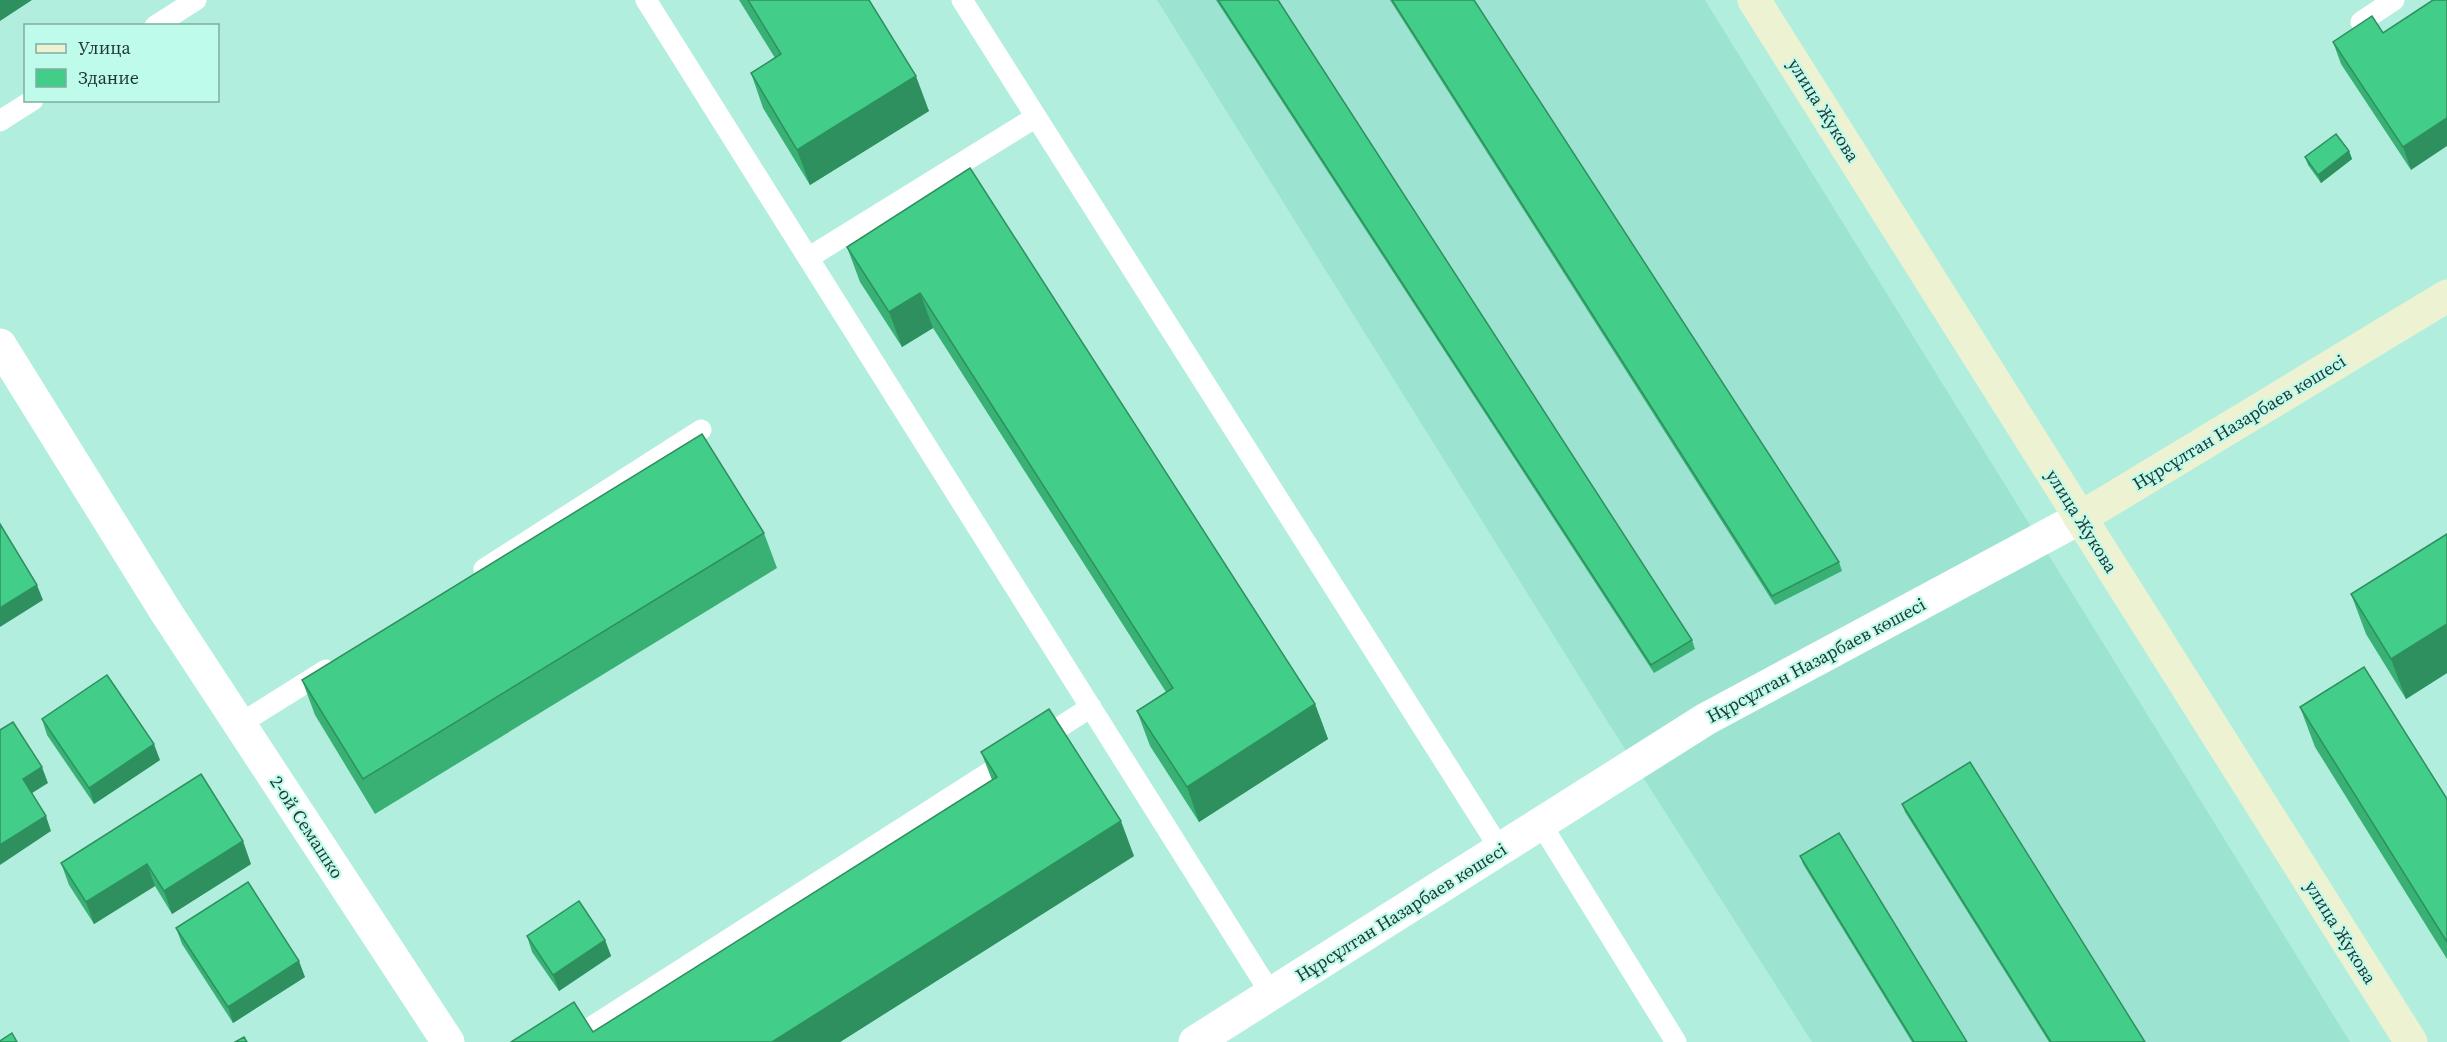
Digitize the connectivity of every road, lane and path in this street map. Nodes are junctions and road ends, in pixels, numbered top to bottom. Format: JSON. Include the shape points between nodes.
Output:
{"nodes":[{"id":1,"x":196,"y":0,"type":"edge"},
{"id":2,"x":646,"y":0,"type":"edge"},
{"id":3,"x":962,"y":0,"type":"edge"},
{"id":4,"x":1754,"y":0,"type":"edge"},
{"id":5,"x":2394,"y":0,"type":"edge"},
{"id":6,"x":2361,"y":22,"type":"edge"},
{"id":7,"x":158,"y":24,"type":"edge"},
{"id":8,"x":30,"y":102,"type":"edge"},
{"id":9,"x":1036,"y":117,"type":"junction"},
{"id":10,"x":0,"y":121,"type":"edge"},
{"id":11,"x":808,"y":258,"type":"junction"},
{"id":12,"x":2447,"y":296,"type":"edge"},
{"id":13,"x":0,"y":345,"type":"edge"},
{"id":14,"x":701,"y":430,"type":"dead end"},
{"id":15,"x":2080,"y":518,"type":"junction"},
{"id":16,"x":471,"y":577,"type":"edge"},
{"id":17,"x":341,"y":660,"type":"edge"},
{"id":18,"x":1091,"y":707,"type":"junction"},
{"id":19,"x":240,"y":724,"type":"junction"},
{"id":20,"x":1541,"y":824,"type":"junction"},
{"id":21,"x":1500,"y":849,"type":"junction"},
{"id":22,"x":1271,"y":994,"type":"junction"},
{"id":23,"x":448,"y":1042,"type":"edge"},
{"id":24,"x":568,"y":1042,"type":"edge"},
{"id":25,"x":1195,"y":1042,"type":"edge"},
{"id":26,"x":1676,"y":1042,"type":"edge"},
{"id":27,"x":2411,"y":1042,"type":"edge"}],
"edges":[{"from":1,"to":7,"type":"lane"},
{"from":2,"to":11,"type":"lane"},
{"from":3,"to":9,"type":"lane"},
{"from":4,"to":15,"type":"main road","name":"улица Жукова"},
{"from":5,"to":6,"type":"lane"},
{"from":8,"to":10,"type":"lane"},
{"from":9,"to":11,"type":"lane"},
{"from":9,"to":21,"type":"lane"},
{"from":11,"to":18,"type":"lane"},
{"from":12,"to":15,"type":"main road","name":"Нұрсұлтан Назарбаев көшесі"},
{"from":13,"to":19,"type":"street","name":"2-ой Семашко"},
{"from":14,"to":16,"type":"lane"},
{"from":15,"to":20,"type":"street","name":"Нұрсұлтан Назарбаев көшесі","via":[[1707,719]]},
{"from":15,"to":27,"type":"main road","name":"улица Жукова"},
{"from":17,"to":19,"type":"lane"},
{"from":18,"to":22,"type":"lane"},
{"from":18,"to":24,"type":"lane"},
{"from":19,"to":23,"type":"street","name":"2-ой Семашко"},
{"from":20,"to":21,"type":"street","name":"Нұрсұлтан Назарбаев көшесі"},
{"from":20,"to":26,"type":"lane"},
{"from":21,"to":22,"type":"street","name":"Нұрсұлтан Назарбаев көшесі"},
{"from":22,"to":25,"type":"street","name":"Нұрсұлтан Назарбаев көшесі"}]}
